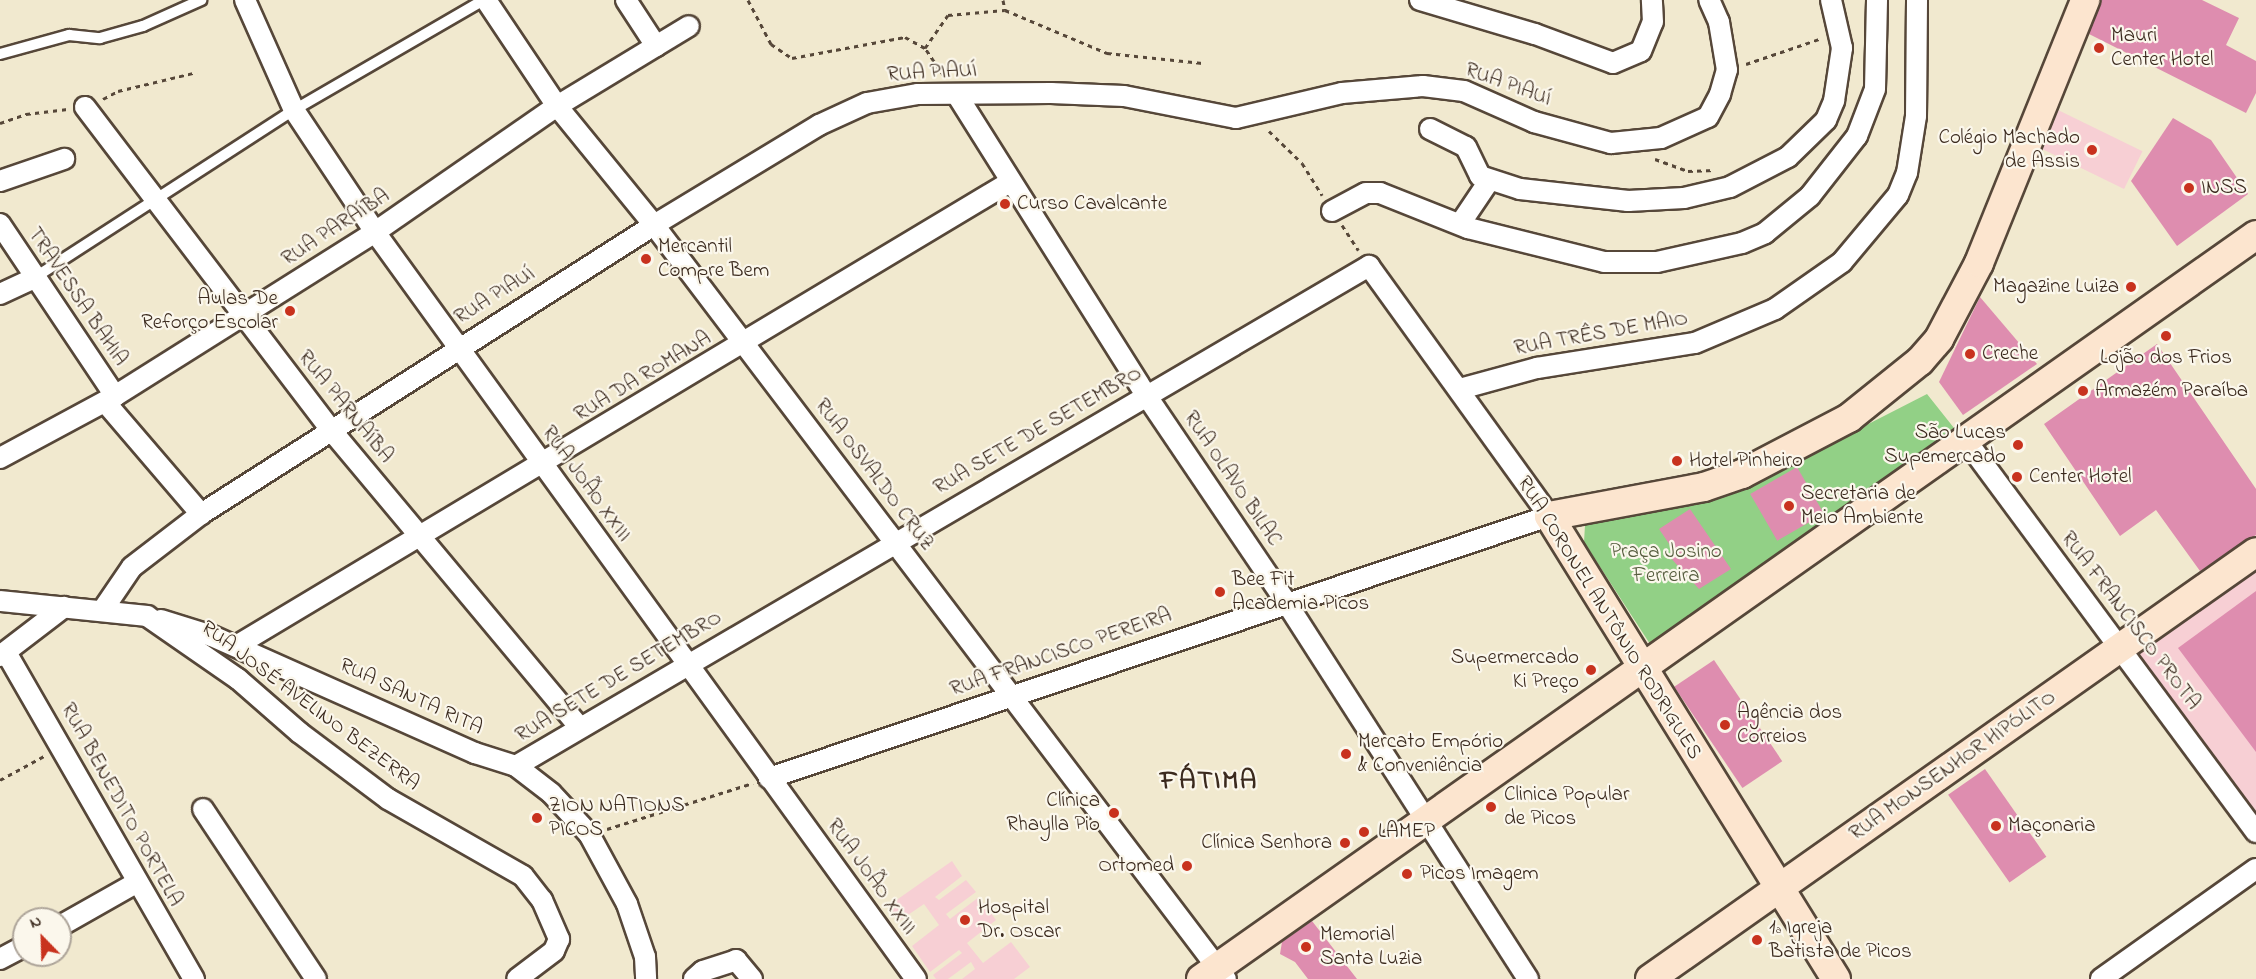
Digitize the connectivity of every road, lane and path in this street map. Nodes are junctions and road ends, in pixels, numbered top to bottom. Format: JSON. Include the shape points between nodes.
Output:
{"nodes":[{"id":1,"x":201,"y":0,"type":"edge"},
{"id":2,"x":245,"y":0,"type":"edge"},
{"id":3,"x":485,"y":0,"type":"edge"},
{"id":4,"x":626,"y":0,"type":"edge"},
{"id":5,"x":748,"y":0,"type":"edge"},
{"id":6,"x":1003,"y":0,"type":"edge"},
{"id":7,"x":1420,"y":0,"type":"edge"},
{"id":8,"x":1652,"y":0,"type":"edge"},
{"id":9,"x":1709,"y":0,"type":"edge"},
{"id":10,"x":1831,"y":0,"type":"edge"},
{"id":11,"x":1877,"y":0,"type":"edge"},
{"id":12,"x":1917,"y":0,"type":"edge"},
{"id":13,"x":2083,"y":1,"type":"edge"},
{"id":14,"x":1005,"y":10,"type":"junction"},
{"id":15,"x":689,"y":26,"type":"dead end"},
{"id":16,"x":656,"y":46,"type":"junction"},
{"id":17,"x":925,"y":48,"type":"junction"},
{"id":18,"x":0,"y":54,"type":"edge"},
{"id":19,"x":1203,"y":63,"type":"dead end"},
{"id":20,"x":957,"y":95,"type":"junction"},
{"id":21,"x":557,"y":106,"type":"junction"},
{"id":22,"x":85,"y":107,"type":"dead end"},
{"id":23,"x":294,"y":110,"type":"junction"},
{"id":24,"x":1255,"y":117,"type":"junction"},
{"id":25,"x":1430,"y":129,"type":"dead end"},
{"id":26,"x":1649,"y":156,"type":"dead end"},
{"id":27,"x":64,"y":159,"type":"dead end"},
{"id":28,"x":1726,"y":170,"type":"dead end"},
{"id":29,"x":0,"y":181,"type":"edge"},
{"id":30,"x":1489,"y":181,"type":"junction"},
{"id":31,"x":1010,"y":182,"type":"junction"},
{"id":32,"x":154,"y":199,"type":"junction"},
{"id":33,"x":1332,"y":211,"type":"junction"},
{"id":34,"x":0,"y":224,"type":"edge"},
{"id":35,"x":1460,"y":224,"type":"junction"},
{"id":36,"x":654,"y":225,"type":"junction"},
{"id":37,"x":375,"y":232,"type":"junction"},
{"id":38,"x":2256,"y":235,"type":"edge"},
{"id":39,"x":1369,"y":266,"type":"junction"},
{"id":40,"x":34,"y":278,"type":"junction"},
{"id":41,"x":0,"y":294,"type":"edge"},
{"id":42,"x":242,"y":316,"type":"junction"},
{"id":43,"x":744,"y":344,"type":"junction"},
{"id":44,"x":458,"y":348,"type":"junction"},
{"id":45,"x":1460,"y":389,"type":"junction"},
{"id":46,"x":1146,"y":395,"type":"junction"},
{"id":47,"x":110,"y":399,"type":"junction"},
{"id":48,"x":331,"y":430,"type":"junction"},
{"id":49,"x":1965,"y":439,"type":"junction"},
{"id":50,"x":0,"y":458,"type":"edge"},
{"id":51,"x":542,"y":465,"type":"junction"},
{"id":52,"x":201,"y":514,"type":"junction"},
{"id":53,"x":1549,"y":516,"type":"junction"},
{"id":54,"x":421,"y":536,"type":"junction"},
{"id":55,"x":894,"y":543,"type":"junction"},
{"id":56,"x":2256,"y":552,"type":"edge"},
{"id":57,"x":0,"y":601,"type":"edge"},
{"id":58,"x":1286,"y":602,"type":"junction"},
{"id":59,"x":64,"y":607,"type":"junction"},
{"id":60,"x":102,"y":611,"type":"junction"},
{"id":61,"x":147,"y":615,"type":"junction"},
{"id":62,"x":236,"y":646,"type":"junction"},
{"id":63,"x":2120,"y":648,"type":"junction"},
{"id":64,"x":4,"y":655,"type":"edge"},
{"id":65,"x":687,"y":664,"type":"junction"},
{"id":66,"x":1640,"y":667,"type":"junction"},
{"id":67,"x":1012,"y":694,"type":"junction"},
{"id":68,"x":579,"y":727,"type":"junction"},
{"id":69,"x":61,"y":746,"type":"junction"},
{"id":70,"x":516,"y":766,"type":"junction"},
{"id":71,"x":769,"y":778,"type":"junction"},
{"id":72,"x":0,"y":780,"type":"edge"},
{"id":73,"x":203,"y":809,"type":"dead end"},
{"id":74,"x":1425,"y":820,"type":"junction"},
{"id":75,"x":2256,"y":832,"type":"edge"},
{"id":76,"x":590,"y":834,"type":"junction"},
{"id":77,"x":2256,"y":869,"type":"edge"},
{"id":78,"x":136,"y":883,"type":"junction"},
{"id":79,"x":1778,"y":890,"type":"junction"},
{"id":80,"x":72,"y":919,"type":"edge"},
{"id":81,"x":747,"y":971,"type":"edge"},
{"id":82,"x":1214,"y":975,"type":"edge"},
{"id":83,"x":194,"y":979,"type":"edge"},
{"id":84,"x":316,"y":979,"type":"edge"},
{"id":85,"x":518,"y":979,"type":"edge"},
{"id":86,"x":646,"y":979,"type":"edge"},
{"id":87,"x":694,"y":979,"type":"edge"},
{"id":88,"x":916,"y":979,"type":"edge"},
{"id":89,"x":1528,"y":979,"type":"edge"},
{"id":90,"x":1650,"y":979,"type":"edge"},
{"id":91,"x":1836,"y":979,"type":"edge"},
{"id":92,"x":2101,"y":979,"type":"edge"}],
"edges":[{"from":1,"to":18,"type":"lane","via":[[143,26],[111,35],[69,34]]},
{"from":2,"to":23,"type":"street","name":"RUA JOÃO XXIII"},
{"from":3,"to":21,"type":"street","name":"RUA OSVALDO CRUZ"},
{"from":3,"to":23,"type":"lane"},
{"from":4,"to":16,"type":"street"},
{"from":5,"to":17,"type":"path","via":[[771,44],[792,58],[905,37]]},
{"from":6,"to":14,"type":"path"},
{"from":7,"to":8,"type":"street","via":[[1535,34],[1613,63],[1641,51],[1653,22]]},
{"from":9,"to":24,"type":"street","name":"RUA PIAUÍ","via":[[1719,22],[1727,70],[1720,93],[1708,117],[1661,138],[1611,143],[1534,122],[1464,91],[1423,86],[1342,93]]},
{"from":10,"to":30,"type":"street","via":[[1842,48],[1834,101],[1826,120],[1807,140],[1758,176],[1684,198],[1628,201],[1520,189]]},
{"from":11,"to":35,"type":"street","via":[[1875,89],[1857,136],[1810,196],[1764,233],[1688,257],[1657,262],[1604,262],[1520,243]]},
{"from":12,"to":45,"type":"street","name":"RUA TRÊS DE MAIO","via":[[1916,116],[1907,173],[1898,195],[1842,262],[1775,309],[1695,343],[1537,368]]},
{"from":13,"to":53,"type":"street","via":[[1979,264],[1939,339],[1920,361],[1849,418],[1742,474],[1704,487]]},
{"from":14,"to":17,"type":"path","via":[[948,15]]},
{"from":14,"to":19,"type":"path","via":[[1107,52]]},
{"from":15,"to":16,"type":"street","name":"RUA PARAÍBA"},
{"from":16,"to":21,"type":"street","name":"RUA PARAÍBA"},
{"from":17,"to":20,"type":"path"},
{"from":20,"to":24,"type":"street","name":"RUA PIAUÍ","via":[[1124,96],[1236,118]]},
{"from":20,"to":31,"type":"street","name":"RUA OLAVO BILAC"},
{"from":20,"to":36,"type":"street","name":"RUA PIAUÍ","via":[[894,97],[841,113]]},
{"from":21,"to":36,"type":"street","name":"RUA OSVALDO CRUZ"},
{"from":21,"to":37,"type":"street","name":"RUA PARAÍBA"},
{"from":22,"to":32,"type":"street","name":"RUA PARNAÍBA"},
{"from":23,"to":32,"type":"lane"},
{"from":23,"to":37,"type":"street","name":"RUA JOÃO XXIII"},
{"from":24,"to":33,"type":"path","via":[[1302,163]]},
{"from":25,"to":30,"type":"street","via":[[1466,147],[1480,176]]},
{"from":26,"to":28,"type":"path","via":[[1688,171]]},
{"from":27,"to":29,"type":"street"},
{"from":30,"to":35,"type":"street"},
{"from":31,"to":43,"type":"street","name":"RUA DA ROMANA"},
{"from":31,"to":46,"type":"street","name":"RUA OLAVO BILAC"},
{"from":32,"to":40,"type":"lane"},
{"from":32,"to":42,"type":"street","name":"RUA PARNAÍBA"},
{"from":33,"to":35,"type":"street","via":[[1366,193],[1380,193]]},
{"from":33,"to":39,"type":"path"},
{"from":34,"to":40,"type":"street","name":"TRAVESSA BAHIA"},
{"from":36,"to":43,"type":"street","name":"RUA OSVALDO CRUZ"},
{"from":36,"to":44,"type":"street","name":"RUA PIAUÍ"},
{"from":37,"to":42,"type":"street","name":"RUA PARAÍBA"},
{"from":37,"to":44,"type":"street","name":"RUA JOÃO XXIII"},
{"from":38,"to":49,"type":"street"},
{"from":39,"to":45,"type":"street","name":"RUA CORONEL ANTÔNIO RODRIGUES"},
{"from":39,"to":46,"type":"street","name":"RUA SETE DE SETEMBRO"},
{"from":40,"to":41,"type":"street"},
{"from":40,"to":47,"type":"street","name":"TRAVESSA BAHIA"},
{"from":42,"to":47,"type":"street","name":"RUA PARAÍBA"},
{"from":42,"to":48,"type":"street","name":"RUA PARNAÍBA"},
{"from":43,"to":51,"type":"street","name":"RUA DA ROMANA"},
{"from":43,"to":55,"type":"street","name":"RUA OSVALDO CRUZ"},
{"from":44,"to":48,"type":"street","name":"RUA PIAUÍ"},
{"from":44,"to":51,"type":"street","name":"RUA JOÃO XXIII"},
{"from":45,"to":53,"type":"street","name":"RUA CORONEL ANTÔNIO RODRIGUES"},
{"from":46,"to":55,"type":"street","name":"RUA SETE DE SETEMBRO"},
{"from":46,"to":58,"type":"street","name":"RUA OLAVO BILAC"},
{"from":47,"to":50,"type":"street","name":"RUA PARAÍBA"},
{"from":47,"to":52,"type":"street","name":"TRAVESSA BAHIA"},
{"from":48,"to":52,"type":"street","name":"RUA PIAUÍ"},
{"from":48,"to":54,"type":"street","name":"RUA PARNAÍBA"},
{"from":49,"to":63,"type":"street","name":"RUA FRANCISCO PROTA"},
{"from":49,"to":66,"type":"street"},
{"from":51,"to":54,"type":"street","name":"RUA DA ROMANA"},
{"from":51,"to":65,"type":"street","name":"RUA JOÃO XXIII"},
{"from":52,"to":60,"type":"street","name":"RUA PIAUÍ","via":[[132,567]]},
{"from":53,"to":58,"type":"street","name":"RUA FRANCISCO PEREIRA"},
{"from":53,"to":66,"type":"street","name":"RUA CORONEL ANTÔNIO RODRIGUES"},
{"from":54,"to":62,"type":"street","name":"RUA DA ROMANA"},
{"from":54,"to":68,"type":"street","name":"RUA PARNAÍBA"},
{"from":55,"to":65,"type":"street","name":"RUA SETE DE SETEMBRO"},
{"from":55,"to":67,"type":"street","name":"RUA OSVALDO CRUZ"},
{"from":56,"to":63,"type":"street","name":"RUA MONSENHOR HIPÓLITO"},
{"from":57,"to":59,"type":"street"},
{"from":58,"to":67,"type":"street","name":"RUA FRANCISCO PEREIRA"},
{"from":58,"to":74,"type":"street","name":"RUA OLAVO BILAC"},
{"from":59,"to":60,"type":"street"},
{"from":59,"to":64,"type":"street"},
{"from":60,"to":61,"type":"street"},
{"from":61,"to":62,"type":"street","name":"RUA SANTA RITA"},
{"from":61,"to":85,"type":"street","name":"RUA JOSÉ AVELINO BEZERRA","via":[[238,680],[300,734],[388,799],[523,876],[542,900],[559,939],[554,951]]},
{"from":62,"to":70,"type":"street","name":"RUA SANTA RITA","via":[[475,753]]},
{"from":63,"to":75,"type":"street","name":"RUA FRANCISCO PROTA"},
{"from":63,"to":79,"type":"street","name":"RUA MONSENHOR HIPÓLITO"},
{"from":64,"to":69,"type":"street","name":"RUA BENEDITO PORTELA"},
{"from":65,"to":68,"type":"street","name":"RUA SETE DE SETEMBRO"},
{"from":65,"to":71,"type":"street","name":"RUA JOÃO XXIII"},
{"from":66,"to":74,"type":"street"},
{"from":66,"to":79,"type":"street","name":"RUA CORONEL ANTÔNIO RODRIGUES"},
{"from":67,"to":71,"type":"street","name":"RUA FRANCISCO PEREIRA"},
{"from":67,"to":82,"type":"street","name":"RUA OSVALDO CRUZ"},
{"from":68,"to":70,"type":"street","name":"RUA SETE DE SETEMBRO"},
{"from":69,"to":72,"type":"path"},
{"from":69,"to":78,"type":"street","name":"RUA BENEDITO PORTELA"},
{"from":70,"to":76,"type":"street","name":"RUA SANTA RITA","via":[[551,793]]},
{"from":71,"to":76,"type":"path"},
{"from":71,"to":88,"type":"street","name":"RUA JOÃO XXIII"},
{"from":73,"to":84,"type":"street"},
{"from":74,"to":82,"type":"street"},
{"from":74,"to":89,"type":"street","name":"RUA OLAVO BILAC"},
{"from":76,"to":86,"type":"street","name":"RUA SANTA RITA","via":[[627,904],[645,957]]},
{"from":77,"to":92,"type":"street"},
{"from":78,"to":80,"type":"street"},
{"from":78,"to":83,"type":"street","name":"RUA BENEDITO PORTELA"},
{"from":79,"to":90,"type":"street","name":"RUA MONSENHOR HIPÓLITO"},
{"from":79,"to":91,"type":"street","name":"RUA CORONEL ANTÔNIO RODRIGUES"},
{"from":81,"to":87,"type":"street","via":[[730,960]]}]}
